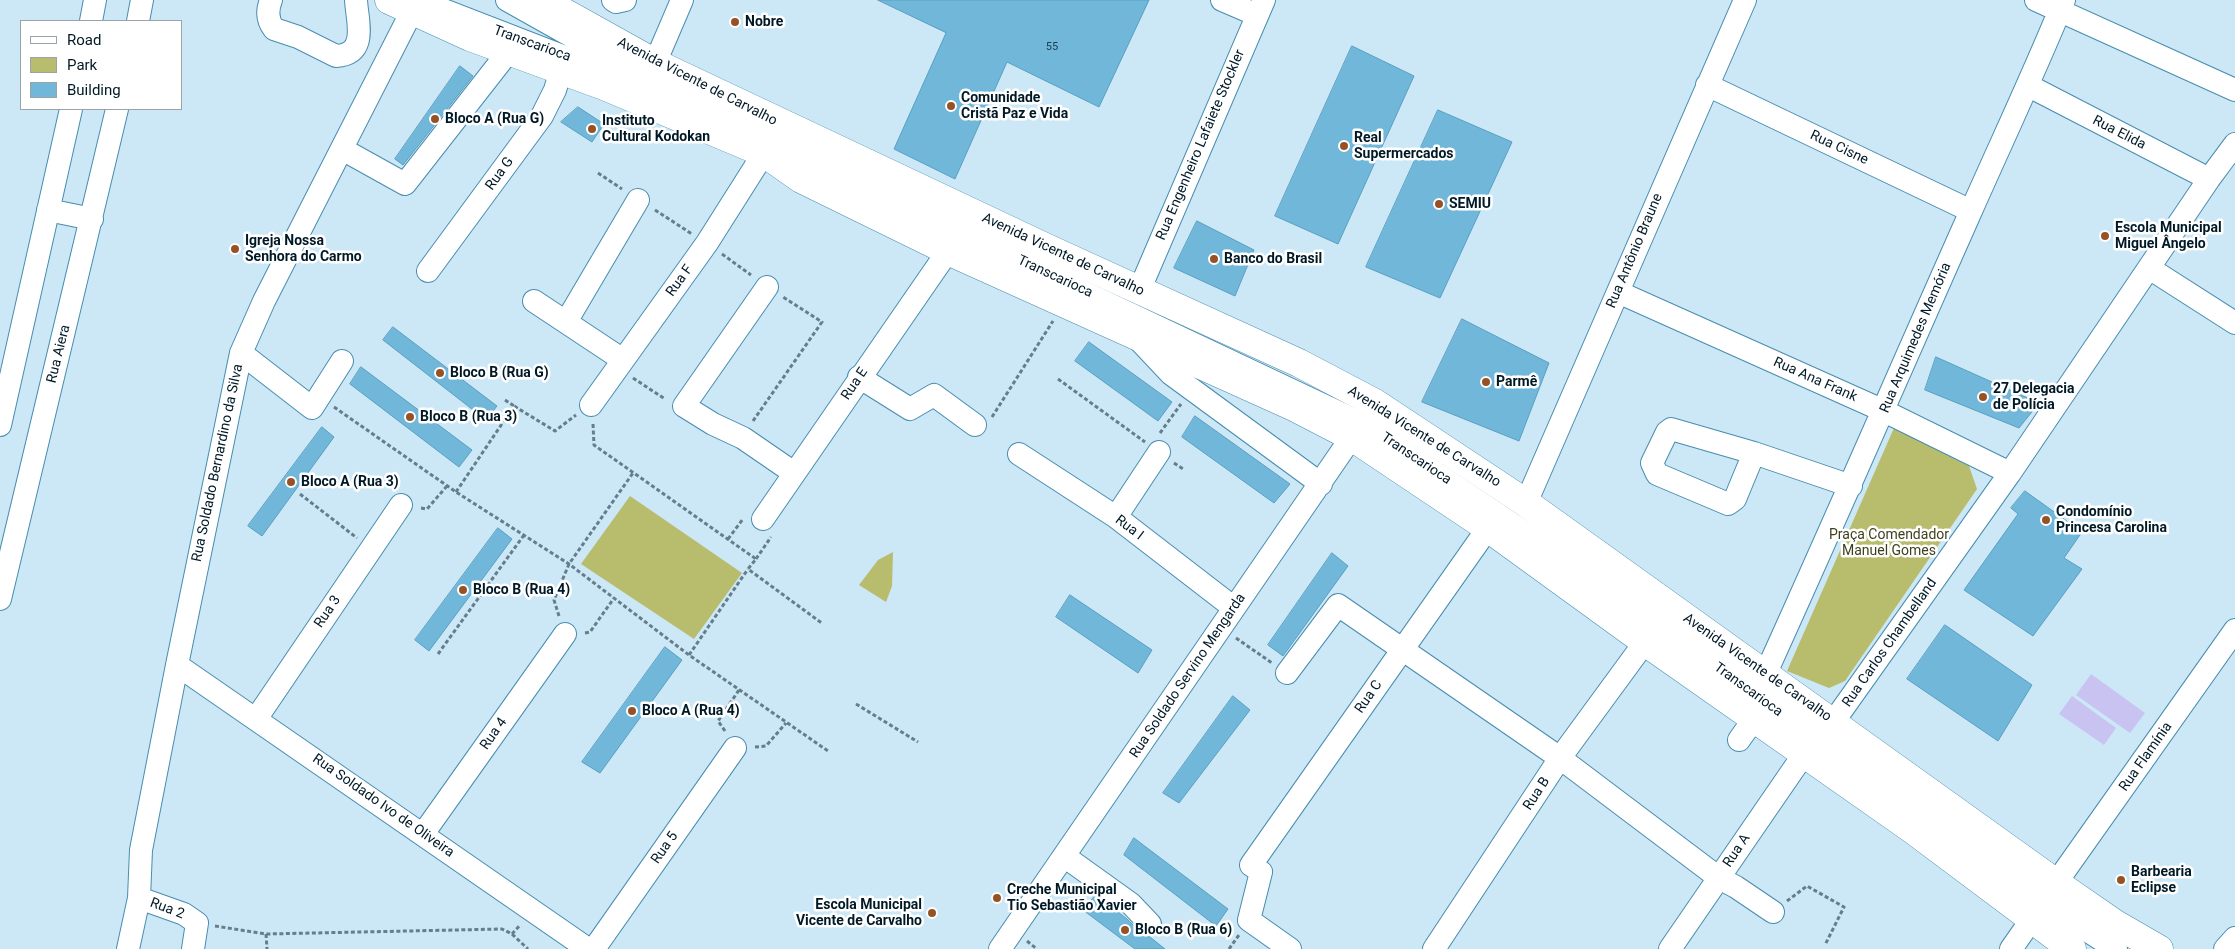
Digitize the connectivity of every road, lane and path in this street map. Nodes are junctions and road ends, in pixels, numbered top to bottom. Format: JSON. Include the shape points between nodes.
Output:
{"nodes":[{"id":1,"x":95,"y":0,"type":"edge"},
{"id":2,"x":142,"y":0,"type":"edge"},
{"id":3,"x":271,"y":0,"type":"edge"},
{"id":4,"x":356,"y":0,"type":"edge"},
{"id":5,"x":507,"y":0,"type":"edge"},
{"id":6,"x":544,"y":0,"type":"edge"},
{"id":7,"x":613,"y":0,"type":"edge"},
{"id":8,"x":625,"y":0,"type":"edge"},
{"id":9,"x":682,"y":0,"type":"edge"},
{"id":10,"x":1222,"y":0,"type":"edge"},
{"id":11,"x":1745,"y":0,"type":"edge"},
{"id":12,"x":2036,"y":0,"type":"edge"},
{"id":13,"x":406,"y":4,"type":"edge"},
{"id":14,"x":2062,"y":6,"type":"edge"},
{"id":15,"x":1260,"y":7,"type":"edge"},
{"id":16,"x":90,"y":20,"type":"edge"},
{"id":17,"x":138,"y":20,"type":"edge"},
{"id":18,"x":502,"y":60,"type":"junction"},
{"id":19,"x":561,"y":70,"type":"junction"},
{"id":20,"x":652,"y":73,"type":"junction"},
{"id":21,"x":1707,"y":85,"type":"junction"},
{"id":22,"x":2029,"y":86,"type":"junction"},
{"id":23,"x":2235,"y":90,"type":"edge"},
{"id":24,"x":71,"y":110,"type":"edge"},
{"id":25,"x":117,"y":110,"type":"edge"},
{"id":26,"x":2235,"y":144,"type":"edge"},
{"id":27,"x":349,"y":153,"type":"junction"},
{"id":28,"x":764,"y":153,"type":"junction"},
{"id":29,"x":2209,"y":179,"type":"junction"},
{"id":30,"x":638,"y":200,"type":"dead end"},
{"id":31,"x":48,"y":210,"type":"junction"},
{"id":32,"x":1971,"y":211,"type":"junction"},
{"id":33,"x":92,"y":218,"type":"junction"},
{"id":34,"x":948,"y":251,"type":"junction"},
{"id":35,"x":2149,"y":268,"type":"junction"},
{"id":36,"x":428,"y":271,"type":"dead end"},
{"id":37,"x":767,"y":287,"type":"dead end"},
{"id":38,"x":1140,"y":291,"type":"junction"},
{"id":39,"x":1618,"y":292,"type":"junction"},
{"id":40,"x":534,"y":301,"type":"dead end"},
{"id":41,"x":1055,"y":319,"type":"dead end"},
{"id":42,"x":566,"y":322,"type":"junction"},
{"id":43,"x":822,"y":322,"type":"dead end"},
{"id":44,"x":2235,"y":322,"type":"edge"},
{"id":45,"x":1137,"y":337,"type":"junction"},
{"id":46,"x":241,"y":353,"type":"junction"},
{"id":47,"x":342,"y":361,"type":"dead end"},
{"id":48,"x":620,"y":364,"type":"junction"},
{"id":49,"x":859,"y":377,"type":"junction"},
{"id":50,"x":1058,"y":379,"type":"dead end"},
{"id":51,"x":1191,"y":390,"type":"junction"},
{"id":52,"x":319,"y":396,"type":"junction"},
{"id":53,"x":505,"y":400,"type":"dead end"},
{"id":54,"x":591,"y":405,"type":"junction"},
{"id":55,"x":514,"y":406,"type":"junction"},
{"id":56,"x":684,"y":406,"type":"junction"},
{"id":57,"x":1884,"y":411,"type":"junction"},
{"id":58,"x":1363,"y":421,"type":"junction"},
{"id":59,"x":982,"y":424,"type":"joint"},
{"id":60,"x":0,"y":425,"type":"edge"},
{"id":61,"x":741,"y":438,"type":"junction"},
{"id":62,"x":1155,"y":449,"type":"junction"},
{"id":63,"x":1754,"y":452,"type":"dead end"},
{"id":64,"x":1019,"y":454,"type":"dead end"},
{"id":65,"x":1183,"y":468,"type":"dead end"},
{"id":66,"x":634,"y":473,"type":"junction"},
{"id":67,"x":794,"y":473,"type":"junction"},
{"id":68,"x":2010,"y":473,"type":"junction"},
{"id":69,"x":1321,"y":484,"type":"junction"},
{"id":70,"x":447,"y":486,"type":"junction"},
{"id":71,"x":1851,"y":486,"type":"junction"},
{"id":72,"x":456,"y":492,"type":"junction"},
{"id":73,"x":300,"y":494,"type":"dead end"},
{"id":74,"x":1526,"y":503,"type":"junction"},
{"id":75,"x":401,"y":505,"type":"joint"},
{"id":76,"x":10,"y":514,"type":"edge"},
{"id":77,"x":1116,"y":517,"type":"junction"},
{"id":78,"x":763,"y":519,"type":"dead end"},
{"id":79,"x":1488,"y":528,"type":"junction"},
{"id":80,"x":524,"y":536,"type":"junction"},
{"id":81,"x":371,"y":549,"type":"junction"},
{"id":82,"x":569,"y":564,"type":"junction"},
{"id":83,"x":748,"y":569,"type":"junction"},
{"id":84,"x":614,"y":598,"type":"junction"},
{"id":85,"x":0,"y":599,"type":"edge"},
{"id":86,"x":1234,"y":608,"type":"junction"},
{"id":87,"x":823,"y":624,"type":"dead end"},
{"id":88,"x":1221,"y":627,"type":"junction"},
{"id":89,"x":2235,"y":630,"type":"edge"},
{"id":90,"x":565,"y":634,"type":"junction"},
{"id":91,"x":1644,"y":642,"type":"junction"},
{"id":92,"x":1403,"y":648,"type":"junction"},
{"id":93,"x":438,"y":654,"type":"dead end"},
{"id":94,"x":689,"y":655,"type":"junction"},
{"id":95,"x":176,"y":665,"type":"junction"},
{"id":96,"x":1287,"y":673,"type":"joint"},
{"id":97,"x":1765,"y":675,"type":"junction"},
{"id":98,"x":856,"y":704,"type":"dead end"},
{"id":99,"x":256,"y":719,"type":"junction"},
{"id":100,"x":1834,"y":721,"type":"junction"},
{"id":101,"x":918,"y":742,"type":"dead end"},
{"id":102,"x":736,"y":748,"type":"dead end"},
{"id":103,"x":828,"y":750,"type":"dead end"},
{"id":104,"x":1804,"y":754,"type":"junction"},
{"id":105,"x":1560,"y":758,"type":"junction"},
{"id":106,"x":423,"y":834,"type":"junction"},
{"id":107,"x":1064,"y":856,"type":"junction"},
{"id":108,"x":1719,"y":878,"type":"junction"},
{"id":109,"x":2056,"y":883,"type":"junction"},
{"id":110,"x":139,"y":898,"type":"junction"},
{"id":111,"x":1773,"y":912,"type":"joint"},
{"id":112,"x":2032,"y":919,"type":"junction"},
{"id":113,"x":198,"y":923,"type":"junction"},
{"id":114,"x":1150,"y":924,"type":"dead end"},
{"id":115,"x":266,"y":934,"type":"junction"},
{"id":116,"x":2235,"y":938,"type":"edge"},
{"id":117,"x":1825,"y":945,"type":"dead end"},
{"id":118,"x":128,"y":949,"type":"edge"},
{"id":119,"x":193,"y":949,"type":"edge"},
{"id":120,"x":267,"y":949,"type":"edge"},
{"id":121,"x":528,"y":949,"type":"edge"},
{"id":122,"x":588,"y":949,"type":"edge"},
{"id":123,"x":594,"y":949,"type":"edge"},
{"id":124,"x":1000,"y":949,"type":"edge"},
{"id":125,"x":1290,"y":949,"type":"edge"},
{"id":126,"x":1434,"y":949,"type":"edge"},
{"id":127,"x":1670,"y":949,"type":"edge"},
{"id":128,"x":2011,"y":949,"type":"edge"},
{"id":129,"x":2072,"y":949,"type":"edge"},
{"id":130,"x":2116,"y":949,"type":"edge"},
{"id":131,"x":2159,"y":949,"type":"edge"},
{"id":132,"x":2225,"y":949,"type":"edge"}],
"edges":[{"from":1,"to":16,"type":"street"},
{"from":2,"to":17,"type":"street"},
{"from":3,"to":4,"type":"street","via":[[269,20],[274,29],[336,56],[351,51],[358,41]]},
{"from":5,"to":20,"type":"street","name":"Transcarioca","via":[[618,61]]},
{"from":6,"to":20,"type":"main road","name":"Avenida Vicente de Carvalho"},
{"from":7,"to":8,"type":"street"},
{"from":9,"to":20,"type":"street"},
{"from":10,"to":15,"type":"street"},
{"from":11,"to":21,"type":"street","name":"Rua Antônio Braune"},
{"from":12,"to":14,"type":"street"},
{"from":13,"to":18,"type":"main road","name":"Avenida Vicente de Carvalho","via":[[470,37]]},
{"from":13,"to":20,"type":"street","name":"Transcarioca","via":[[570,59]]},
{"from":13,"to":27,"type":"street","name":"Rua Soldado Bernardino da Silva"},
{"from":14,"to":22,"type":"street","name":"Rua Arquimedes Memória"},
{"from":14,"to":23,"type":"street"},
{"from":15,"to":38,"type":"street","name":"Rua Engenheiro Lafaiete Stockler"},
{"from":18,"to":19,"type":"main road","name":"Avenida Vicente de Carvalho"},
{"from":18,"to":27,"type":"street","via":[[405,184]]},
{"from":19,"to":28,"type":"main road","name":"Avenida Vicente de Carvalho"},
{"from":19,"to":36,"type":"street","name":"Rua G","via":[[542,116]]},
{"from":20,"to":38,"type":"main road","name":"Avenida Vicente de Carvalho"},
{"from":20,"to":58,"type":"street","name":"Transcarioca","via":[[716,118]]},
{"from":21,"to":32,"type":"street","name":"Rua Cisne"},
{"from":21,"to":39,"type":"street","name":"Rua Antônio Braune"},
{"from":22,"to":29,"type":"street","name":"Rua Elida"},
{"from":22,"to":32,"type":"street","name":"Rua Arquimedes Memória"},
{"from":24,"to":31,"type":"street"},
{"from":25,"to":33,"type":"street","name":"Rua Aiera"},
{"from":26,"to":29,"type":"street","name":"Rua Carlos Chambelland"},
{"from":27,"to":46,"type":"street","name":"Rua Soldado Bernardino da Silva","via":[[264,301]]},
{"from":28,"to":34,"type":"main road","name":"Avenida Vicente de Carvalho","via":[[801,179]]},
{"from":28,"to":48,"type":"street","name":"Rua F","via":[[707,243]]},
{"from":29,"to":35,"type":"street","name":"Rua Carlos Chambelland"},
{"from":30,"to":42,"type":"street"},
{"from":31,"to":33,"type":"street"},
{"from":31,"to":60,"type":"street"},
{"from":32,"to":57,"type":"street","name":"Rua Arquimedes Memória"},
{"from":33,"to":76,"type":"street","name":"Rua Aiera"},
{"from":34,"to":45,"type":"main road","name":"Avenida Vicente de Carvalho"},
{"from":34,"to":49,"type":"street","name":"Rua E"},
{"from":35,"to":44,"type":"street"},
{"from":35,"to":68,"type":"street","name":"Rua Carlos Chambelland"},
{"from":37,"to":56,"type":"street"},
{"from":38,"to":58,"type":"main road","name":"Avenida Vicente de Carvalho","via":[[1299,363]]},
{"from":39,"to":57,"type":"street","name":"Rua Ana Frank"},
{"from":39,"to":74,"type":"street","name":"Rua Antônio Braune"},
{"from":40,"to":42,"type":"street"},
{"from":41,"to":59,"type":"path"},
{"from":42,"to":48,"type":"street"},
{"from":43,"to":61,"type":"path"},
{"from":45,"to":51,"type":"street","name":"Avenida Vicente de Carvalho","via":[[1171,374]]},
{"from":45,"to":58,"type":"main road","name":"Avenida Vicente de Carvalho","via":[[1296,408]]},
{"from":46,"to":52,"type":"street","via":[[312,408]]},
{"from":46,"to":95,"type":"street","name":"Rua Soldado Bernardino da Silva"},
{"from":47,"to":52,"type":"street"},
{"from":48,"to":54,"type":"street","name":"Rua F"},
{"from":48,"to":56,"type":"path","via":[[676,406]]},
{"from":49,"to":59,"type":"street","via":[[910,409],[934,395]]},
{"from":49,"to":67,"type":"street","name":"Rua E"},
{"from":50,"to":62,"type":"path"},
{"from":51,"to":62,"type":"path"},
{"from":51,"to":69,"type":"street","name":"Avenida Vicente de Carvalho"},
{"from":52,"to":70,"type":"path"},
{"from":53,"to":55,"type":"path"},
{"from":54,"to":55,"type":"path","via":[[555,430]]},
{"from":54,"to":66,"type":"path","via":[[594,445]]},
{"from":55,"to":72,"type":"path"},
{"from":56,"to":61,"type":"street"},
{"from":57,"to":68,"type":"street","name":"Rua Ana Frank"},
{"from":57,"to":71,"type":"street","name":"Rua Arquimedes Memória"},
{"from":58,"to":69,"type":"street","name":"Rua Soldado Servino Mengarda"},
{"from":58,"to":74,"type":"main road","name":"Avenida Vicente de Carvalho"},
{"from":58,"to":79,"type":"main road","name":"Avenida Vicente de Carvalho"},
{"from":58,"to":130,"type":"street","name":"Transcarioca","via":[[1572,564],[2052,908]]},
{"from":61,"to":67,"type":"street"},
{"from":62,"to":65,"type":"path"},
{"from":62,"to":77,"type":"street"},
{"from":63,"to":71,"type":"street"},
{"from":64,"to":77,"type":"street","name":"Rua I"},
{"from":66,"to":82,"type":"path"},
{"from":66,"to":83,"type":"path","via":[[756,559]]},
{"from":67,"to":78,"type":"street","name":"Rua E"},
{"from":68,"to":100,"type":"street","name":"Rua Carlos Chambelland"},
{"from":69,"to":86,"type":"street","name":"Rua Soldado Servino Mengarda"},
{"from":70,"to":72,"type":"path"},
{"from":70,"to":75,"type":"path","via":[[427,509]]},
{"from":71,"to":97,"type":"street","name":"Rua Arquimedes Memória"},
{"from":72,"to":80,"type":"path"},
{"from":73,"to":81,"type":"path"},
{"from":74,"to":97,"type":"main road","name":"Avenida Vicente de Carvalho"},
{"from":75,"to":81,"type":"street","name":"Rua 3"},
{"from":76,"to":85,"type":"street","name":"Rua Aiera"},
{"from":77,"to":86,"type":"street","name":"Rua I"},
{"from":79,"to":91,"type":"main road","name":"Avenida Vicente de Carvalho"},
{"from":79,"to":92,"type":"street","name":"Rua C"},
{"from":80,"to":82,"type":"path"},
{"from":80,"to":93,"type":"path"},
{"from":81,"to":99,"type":"street","name":"Rua 3"},
{"from":82,"to":84,"type":"path"},
{"from":82,"to":90,"type":"path","via":[[554,600]]},
{"from":83,"to":87,"type":"path"},
{"from":83,"to":94,"type":"path"},
{"from":84,"to":90,"type":"path","via":[[590,632]]},
{"from":84,"to":94,"type":"path"},
{"from":86,"to":88,"type":"street","name":"Rua Soldado Servino Mengarda"},
{"from":88,"to":96,"type":"path"},
{"from":88,"to":107,"type":"street","name":"Rua Soldado Servino Mengarda"},
{"from":89,"to":109,"type":"street","name":"Rua Flamínia"},
{"from":90,"to":106,"type":"street","name":"Rua 4"},
{"from":91,"to":104,"type":"main road","name":"Avenida Vicente de Carvalho","via":[[1746,729]]},
{"from":91,"to":105,"type":"street","name":"Rua B"},
{"from":92,"to":96,"type":"street","via":[[1338,605]]},
{"from":92,"to":105,"type":"street"},
{"from":92,"to":125,"type":"street","name":"Rua C","via":[[1251,865],[1261,872],[1249,920]]},
{"from":94,"to":103,"type":"path"},
{"from":95,"to":99,"type":"street","name":"Rua Soldado Ivo de Oliveira"},
{"from":95,"to":110,"type":"street","name":"Rua Soldado Bernardino da Silva","via":[[142,850]]},
{"from":97,"to":100,"type":"main road","name":"Avenida Vicente de Carvalho"},
{"from":98,"to":101,"type":"path"},
{"from":99,"to":106,"type":"street","name":"Rua Soldado Ivo de Oliveira"},
{"from":100,"to":109,"type":"main road","name":"Avenida Vicente de Carvalho"},
{"from":102,"to":123,"type":"street","name":"Rua 5"},
{"from":104,"to":108,"type":"street","name":"Rua A"},
{"from":104,"to":112,"type":"main road","name":"Avenida Vicente de Carvalho"},
{"from":105,"to":108,"type":"street"},
{"from":105,"to":126,"type":"street","name":"Rua B"},
{"from":106,"to":122,"type":"street","name":"Rua Soldado Ivo de Oliveira"},
{"from":107,"to":114,"type":"street","via":[[1131,904]]},
{"from":107,"to":124,"type":"street","name":"Rua Soldado Servino Mengarda"},
{"from":108,"to":111,"type":"street"},
{"from":108,"to":127,"type":"street","name":"Rua A"},
{"from":109,"to":131,"type":"main road","name":"Avenida Vicente de Carvalho"},
{"from":110,"to":113,"type":"street","name":"Rua 2","via":[[184,914]]},
{"from":110,"to":118,"type":"street","name":"Rua Soldado Bernardino da Silva"},
{"from":111,"to":117,"type":"path","via":[[1807,886],[1844,907]]},
{"from":112,"to":128,"type":"street"},
{"from":112,"to":129,"type":"main road","name":"Avenida Vicente de Carvalho"},
{"from":113,"to":115,"type":"path"},
{"from":113,"to":119,"type":"street","name":"Rua 2"},
{"from":115,"to":120,"type":"path"},
{"from":115,"to":121,"type":"path","via":[[502,929]]},
{"from":116,"to":132,"type":"street"}]}
